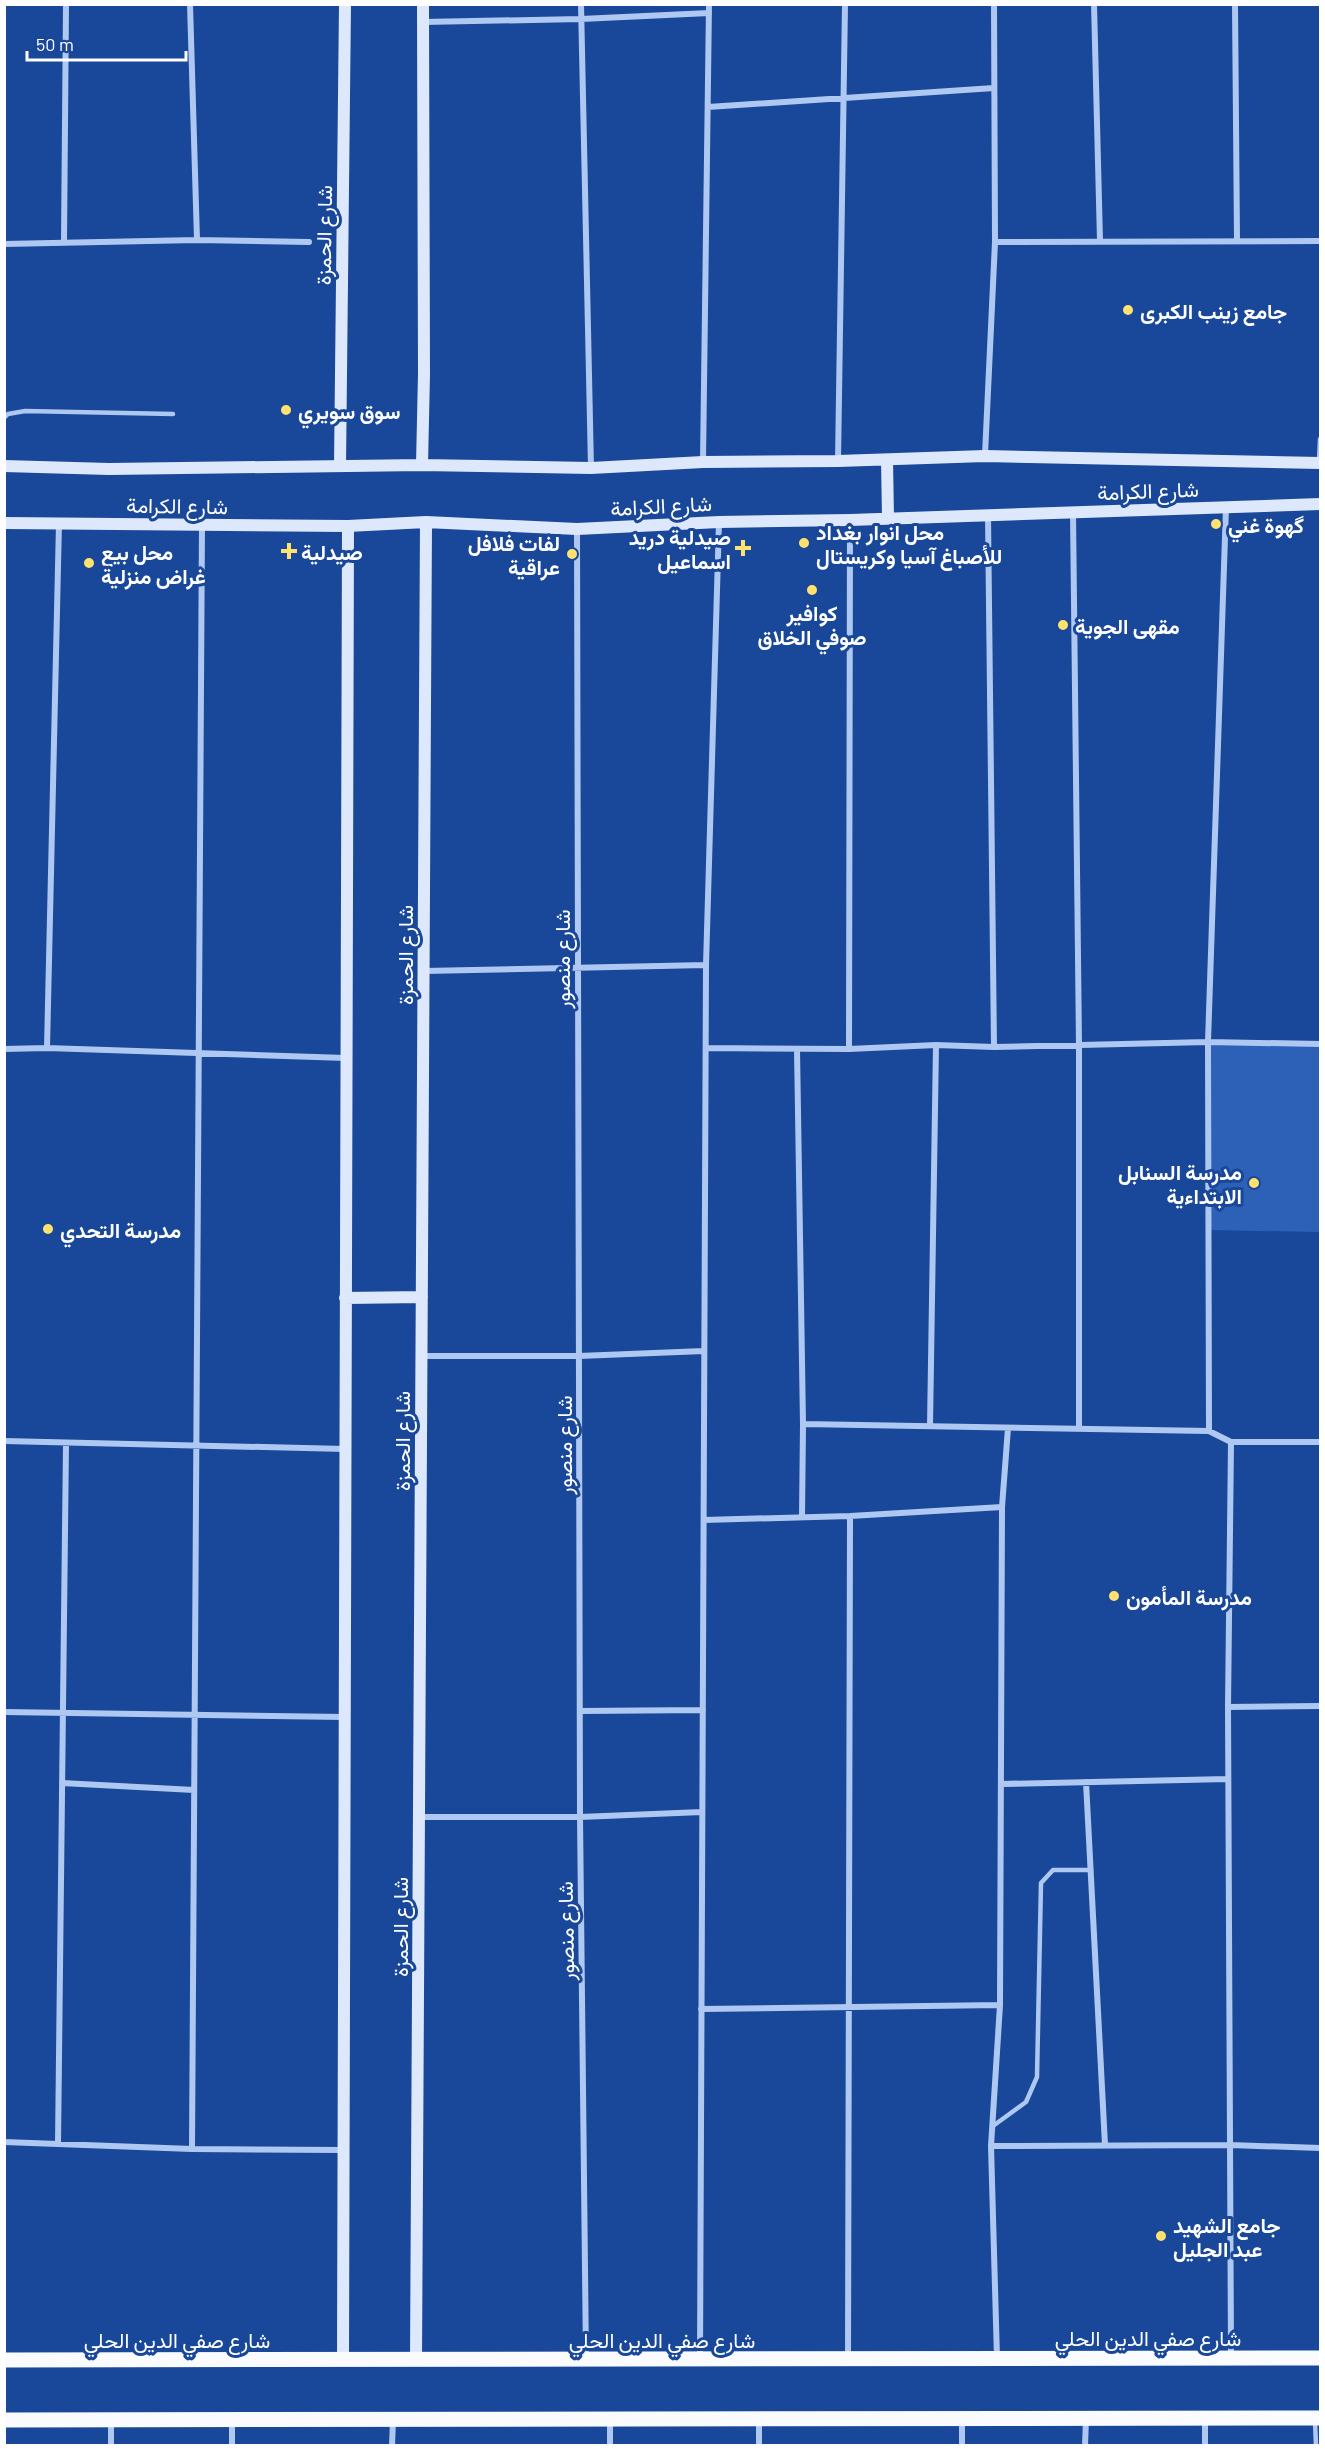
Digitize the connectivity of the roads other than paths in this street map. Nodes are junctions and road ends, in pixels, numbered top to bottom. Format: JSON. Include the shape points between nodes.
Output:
{"nodes":[{"id":1,"x":66,"y":4,"type":"edge"},
{"id":2,"x":190,"y":4,"type":"edge"},
{"id":3,"x":345,"y":4,"type":"edge"},
{"id":4,"x":423,"y":4,"type":"edge"},
{"id":5,"x":581,"y":4,"type":"edge"},
{"id":6,"x":709,"y":4,"type":"edge"},
{"id":7,"x":845,"y":4,"type":"edge"},
{"id":8,"x":994,"y":4,"type":"edge"},
{"id":9,"x":1094,"y":4,"type":"edge"},
{"id":10,"x":1234,"y":4,"type":"edge"},
{"id":11,"x":709,"y":13,"type":"junction"},
{"id":12,"x":581,"y":19,"type":"junction"},
{"id":13,"x":423,"y":22,"type":"junction"},
{"id":14,"x":994,"y":88,"type":"junction"},
{"id":15,"x":843,"y":98,"type":"junction"},
{"id":16,"x":708,"y":107,"type":"junction"},
{"id":17,"x":197,"y":240,"type":"junction"},
{"id":18,"x":1236,"y":241,"type":"junction"},
{"id":19,"x":1320,"y":241,"type":"edge"},
{"id":20,"x":64,"y":242,"type":"junction"},
{"id":21,"x":309,"y":242,"type":"dead end"},
{"id":22,"x":995,"y":242,"type":"junction"},
{"id":23,"x":1100,"y":242,"type":"junction"},
{"id":24,"x":4,"y":244,"type":"edge"},
{"id":25,"x":173,"y":414,"type":"dead end"},
{"id":26,"x":4,"y":418,"type":"edge"},
{"id":27,"x":1320,"y":439,"type":"edge"},
{"id":28,"x":985,"y":456,"type":"junction"},
{"id":29,"x":887,"y":460,"type":"junction"},
{"id":30,"x":838,"y":461,"type":"junction"},
{"id":31,"x":703,"y":462,"type":"junction"},
{"id":32,"x":1320,"y":463,"type":"edge"},
{"id":33,"x":422,"y":465,"type":"junction"},
{"id":34,"x":4,"y":466,"type":"edge"},
{"id":35,"x":340,"y":466,"type":"junction"},
{"id":36,"x":591,"y":468,"type":"junction"},
{"id":37,"x":1320,"y":504,"type":"edge"},
{"id":38,"x":1226,"y":507,"type":"junction"},
{"id":39,"x":1073,"y":512,"type":"junction"},
{"id":40,"x":988,"y":515,"type":"junction"},
{"id":41,"x":888,"y":518,"type":"junction"},
{"id":42,"x":850,"y":520,"type":"junction"},
{"id":43,"x":426,"y":522,"type":"junction"},
{"id":44,"x":719,"y":522,"type":"junction"},
{"id":45,"x":4,"y":523,"type":"edge"},
{"id":46,"x":59,"y":523,"type":"junction"},
{"id":47,"x":202,"y":524,"type":"junction"},
{"id":48,"x":348,"y":526,"type":"junction"},
{"id":49,"x":577,"y":529,"type":"junction"},
{"id":50,"x":706,"y":965,"type":"junction"},
{"id":51,"x":578,"y":967,"type":"junction"},
{"id":52,"x":424,"y":971,"type":"junction"},
{"id":53,"x":1208,"y":1042,"type":"junction"},
{"id":54,"x":1320,"y":1044,"type":"edge"},
{"id":55,"x":936,"y":1045,"type":"junction"},
{"id":56,"x":1078,"y":1046,"type":"junction"},
{"id":57,"x":994,"y":1047,"type":"junction"},
{"id":58,"x":47,"y":1048,"type":"junction"},
{"id":59,"x":706,"y":1048,"type":"junction"},
{"id":60,"x":849,"y":1048,"type":"junction"},
{"id":61,"x":4,"y":1049,"type":"edge"},
{"id":62,"x":797,"y":1049,"type":"junction"},
{"id":63,"x":199,"y":1053,"type":"junction"},
{"id":64,"x":346,"y":1058,"type":"junction"},
{"id":65,"x":422,"y":1297,"type":"junction"},
{"id":66,"x":345,"y":1298,"type":"junction"},
{"id":67,"x":704,"y":1352,"type":"junction"},
{"id":68,"x":421,"y":1356,"type":"junction"},
{"id":69,"x":579,"y":1356,"type":"junction"},
{"id":70,"x":803,"y":1424,"type":"junction"},
{"id":71,"x":930,"y":1426,"type":"junction"},
{"id":72,"x":1008,"y":1428,"type":"junction"},
{"id":73,"x":1080,"y":1429,"type":"junction"},
{"id":74,"x":1209,"y":1431,"type":"junction"},
{"id":75,"x":4,"y":1441,"type":"edge"},
{"id":76,"x":1231,"y":1442,"type":"junction"},
{"id":77,"x":1320,"y":1442,"type":"edge"},
{"id":78,"x":66,"y":1443,"type":"junction"},
{"id":79,"x":196,"y":1444,"type":"junction"},
{"id":80,"x":345,"y":1449,"type":"junction"},
{"id":81,"x":1002,"y":1507,"type":"junction"},
{"id":82,"x":802,"y":1516,"type":"junction"},
{"id":83,"x":850,"y":1516,"type":"junction"},
{"id":84,"x":704,"y":1520,"type":"junction"},
{"id":85,"x":1320,"y":1706,"type":"edge"},
{"id":86,"x":1228,"y":1707,"type":"junction"},
{"id":87,"x":703,"y":1710,"type":"junction"},
{"id":88,"x":580,"y":1711,"type":"junction"},
{"id":89,"x":4,"y":1712,"type":"edge"},
{"id":90,"x":63,"y":1713,"type":"junction"},
{"id":91,"x":195,"y":1715,"type":"junction"},
{"id":92,"x":344,"y":1717,"type":"junction"},
{"id":93,"x":1228,"y":1779,"type":"junction"},
{"id":94,"x":1086,"y":1782,"type":"junction"},
{"id":95,"x":62,"y":1783,"type":"junction"},
{"id":96,"x":1001,"y":1784,"type":"junction"},
{"id":97,"x":194,"y":1790,"type":"junction"},
{"id":98,"x":702,"y":1812,"type":"junction"},
{"id":99,"x":419,"y":1817,"type":"junction"},
{"id":100,"x":580,"y":1817,"type":"junction"},
{"id":101,"x":1090,"y":1870,"type":"junction"},
{"id":102,"x":1000,"y":2005,"type":"junction"},
{"id":103,"x":849,"y":2008,"type":"junction"},
{"id":104,"x":701,"y":2009,"type":"junction"},
{"id":105,"x":993,"y":2127,"type":"junction"},
{"id":106,"x":4,"y":2142,"type":"edge"},
{"id":107,"x":58,"y":2144,"type":"junction"},
{"id":108,"x":1105,"y":2145,"type":"junction"},
{"id":109,"x":1230,"y":2145,"type":"junction"},
{"id":110,"x":991,"y":2146,"type":"junction"},
{"id":111,"x":1320,"y":2148,"type":"edge"},
{"id":112,"x":192,"y":2149,"type":"junction"},
{"id":113,"x":343,"y":2150,"type":"junction"},
{"id":114,"x":1231,"y":2358,"type":"junction"},
{"id":115,"x":1320,"y":2358,"type":"edge"},
{"id":116,"x":997,"y":2359,"type":"junction"},
{"id":117,"x":4,"y":2360,"type":"edge"},
{"id":118,"x":343,"y":2360,"type":"junction"},
{"id":119,"x":416,"y":2360,"type":"junction"},
{"id":120,"x":586,"y":2360,"type":"junction"},
{"id":121,"x":700,"y":2360,"type":"junction"},
{"id":122,"x":848,"y":2360,"type":"junction"},
{"id":123,"x":1318,"y":2418,"type":"edge"},
{"id":124,"x":610,"y":2419,"type":"junction"},
{"id":125,"x":759,"y":2419,"type":"junction"},
{"id":126,"x":962,"y":2419,"type":"junction"},
{"id":127,"x":1086,"y":2419,"type":"junction"},
{"id":128,"x":1205,"y":2419,"type":"junction"},
{"id":129,"x":4,"y":2420,"type":"edge"},
{"id":130,"x":111,"y":2420,"type":"junction"},
{"id":131,"x":232,"y":2420,"type":"junction"},
{"id":132,"x":393,"y":2420,"type":"junction"},
{"id":133,"x":111,"y":2445,"type":"edge"},
{"id":134,"x":232,"y":2445,"type":"edge"},
{"id":135,"x":392,"y":2445,"type":"edge"},
{"id":136,"x":610,"y":2445,"type":"edge"},
{"id":137,"x":759,"y":2445,"type":"edge"},
{"id":138,"x":962,"y":2445,"type":"edge"},
{"id":139,"x":1085,"y":2445,"type":"edge"},
{"id":140,"x":1205,"y":2445,"type":"edge"},
{"id":141,"x":1316,"y":2445,"type":"edge"}],
"edges":[{"from":1,"to":20,"type":"street"},
{"from":2,"to":17,"type":"street"},
{"from":3,"to":35,"type":"street","name":"شارع الحمزة"},
{"from":4,"to":13,"type":"street"},
{"from":5,"to":12,"type":"street"},
{"from":6,"to":11,"type":"street"},
{"from":7,"to":15,"type":"street"},
{"from":8,"to":14,"type":"street"},
{"from":9,"to":23,"type":"street"},
{"from":10,"to":18,"type":"street"},
{"from":11,"to":12,"type":"street"},
{"from":11,"to":16,"type":"street"},
{"from":12,"to":13,"type":"street"},
{"from":12,"to":36,"type":"street"},
{"from":13,"to":33,"type":"street"},
{"from":14,"to":15,"type":"street"},
{"from":14,"to":22,"type":"street"},
{"from":15,"to":16,"type":"street"},
{"from":15,"to":30,"type":"street"},
{"from":16,"to":31,"type":"street"},
{"from":17,"to":20,"type":"street"},
{"from":17,"to":21,"type":"street"},
{"from":18,"to":19,"type":"street"},
{"from":18,"to":23,"type":"street"},
{"from":20,"to":24,"type":"street"},
{"from":22,"to":23,"type":"street"},
{"from":22,"to":28,"type":"street"},
{"from":25,"to":26,"type":"lane","via":[[25,411]]},
{"from":27,"to":32,"type":"lane"},
{"from":28,"to":29,"type":"street","name":"شارع الكرامة"},
{"from":28,"to":32,"type":"street","name":"شارع الكرامة"},
{"from":29,"to":30,"type":"street","name":"شارع الكرامة"},
{"from":29,"to":41,"type":"street"},
{"from":30,"to":31,"type":"street","name":"شارع الكرامة"},
{"from":31,"to":36,"type":"street","name":"شارع الكرامة"},
{"from":33,"to":35,"type":"street","name":"شارع الكرامة"},
{"from":33,"to":36,"type":"street","name":"شارع الكرامة"},
{"from":34,"to":35,"type":"street","name":"شارع الكرامة"},
{"from":37,"to":38,"type":"street","name":"شارع الكرامة"},
{"from":38,"to":39,"type":"street","name":"شارع الكرامة"},
{"from":38,"to":53,"type":"street"},
{"from":39,"to":40,"type":"street","name":"شارع الكرامة"},
{"from":39,"to":56,"type":"street"},
{"from":40,"to":41,"type":"street","name":"شارع الكرامة"},
{"from":40,"to":57,"type":"street"},
{"from":41,"to":42,"type":"street","name":"شارع الكرامة"},
{"from":42,"to":44,"type":"street","name":"شارع الكرامة"},
{"from":42,"to":60,"type":"street"},
{"from":43,"to":48,"type":"street","name":"شارع الكرامة"},
{"from":43,"to":49,"type":"street","name":"شارع الكرامة"},
{"from":43,"to":52,"type":"street","name":"شارع الحمزة"},
{"from":44,"to":49,"type":"street","name":"شارع الكرامة"},
{"from":44,"to":50,"type":"street"},
{"from":45,"to":46,"type":"street","name":"شارع الكرامة"},
{"from":46,"to":47,"type":"street","name":"شارع الكرامة"},
{"from":46,"to":58,"type":"street"},
{"from":47,"to":48,"type":"street","name":"شارع الكرامة"},
{"from":47,"to":63,"type":"street"},
{"from":48,"to":64,"type":"street"},
{"from":49,"to":51,"type":"street","name":"شارع منصور"},
{"from":50,"to":51,"type":"street"},
{"from":50,"to":59,"type":"street"},
{"from":51,"to":52,"type":"street"},
{"from":51,"to":69,"type":"street","name":"شارع منصور"},
{"from":52,"to":65,"type":"street","name":"شارع الحمزة"},
{"from":53,"to":54,"type":"street"},
{"from":53,"to":56,"type":"street"},
{"from":53,"to":74,"type":"street"},
{"from":55,"to":57,"type":"street"},
{"from":55,"to":60,"type":"street"},
{"from":55,"to":71,"type":"street"},
{"from":56,"to":57,"type":"street"},
{"from":56,"to":73,"type":"street"},
{"from":58,"to":61,"type":"street"},
{"from":58,"to":63,"type":"street"},
{"from":59,"to":62,"type":"street"},
{"from":59,"to":67,"type":"street"},
{"from":60,"to":62,"type":"street"},
{"from":62,"to":70,"type":"street"},
{"from":63,"to":64,"type":"street"},
{"from":63,"to":79,"type":"street"},
{"from":64,"to":66,"type":"street"},
{"from":65,"to":66,"type":"street"},
{"from":65,"to":68,"type":"street","name":"شارع الحمزة"},
{"from":66,"to":80,"type":"street"},
{"from":67,"to":69,"type":"street"},
{"from":67,"to":84,"type":"street"},
{"from":68,"to":69,"type":"street"},
{"from":68,"to":99,"type":"street","name":"شارع الحمزة"},
{"from":69,"to":88,"type":"street","name":"شارع منصور"},
{"from":70,"to":71,"type":"street"},
{"from":70,"to":82,"type":"street"},
{"from":71,"to":72,"type":"street"},
{"from":72,"to":73,"type":"street"},
{"from":72,"to":81,"type":"street"},
{"from":73,"to":74,"type":"street"},
{"from":74,"to":76,"type":"street"},
{"from":75,"to":78,"type":"street"},
{"from":76,"to":77,"type":"street"},
{"from":76,"to":86,"type":"street"},
{"from":78,"to":79,"type":"street"},
{"from":78,"to":90,"type":"street"},
{"from":79,"to":80,"type":"street"},
{"from":79,"to":91,"type":"street"},
{"from":80,"to":92,"type":"street"},
{"from":81,"to":83,"type":"street"},
{"from":81,"to":96,"type":"street"},
{"from":82,"to":83,"type":"street"},
{"from":82,"to":84,"type":"street"},
{"from":83,"to":103,"type":"street"},
{"from":84,"to":87,"type":"street"},
{"from":85,"to":86,"type":"street"},
{"from":86,"to":93,"type":"street"},
{"from":87,"to":88,"type":"street"},
{"from":87,"to":98,"type":"street"},
{"from":88,"to":100,"type":"street","name":"شارع منصور"},
{"from":89,"to":90,"type":"street"},
{"from":90,"to":91,"type":"street"},
{"from":90,"to":95,"type":"street"},
{"from":91,"to":92,"type":"street"},
{"from":91,"to":97,"type":"street"},
{"from":92,"to":113,"type":"street"},
{"from":93,"to":94,"type":"street"},
{"from":93,"to":109,"type":"street"},
{"from":94,"to":96,"type":"street"},
{"from":94,"to":101,"type":"street"},
{"from":95,"to":97,"type":"street"},
{"from":95,"to":107,"type":"street"},
{"from":96,"to":102,"type":"street"},
{"from":97,"to":112,"type":"street"},
{"from":98,"to":100,"type":"street"},
{"from":98,"to":104,"type":"street"},
{"from":99,"to":100,"type":"street"},
{"from":99,"to":119,"type":"street","name":"شارع الحمزة"},
{"from":100,"to":120,"type":"street","name":"شارع منصور"},
{"from":101,"to":105,"type":"lane","via":[[1053,1870],[1041,1883],[1037,2077],[1026,2102]]},
{"from":101,"to":108,"type":"street"},
{"from":102,"to":103,"type":"street"},
{"from":102,"to":105,"type":"street"},
{"from":103,"to":104,"type":"street"},
{"from":103,"to":122,"type":"street"},
{"from":104,"to":121,"type":"street"},
{"from":105,"to":110,"type":"street"},
{"from":106,"to":107,"type":"street"},
{"from":107,"to":112,"type":"street"},
{"from":108,"to":109,"type":"street"},
{"from":108,"to":110,"type":"street"},
{"from":109,"to":111,"type":"street"},
{"from":109,"to":114,"type":"street"},
{"from":110,"to":116,"type":"street"},
{"from":112,"to":113,"type":"street"},
{"from":113,"to":118,"type":"street"},
{"from":114,"to":115,"type":"main road","name":"شارع صفي الدين الحلي"},
{"from":114,"to":116,"type":"main road","name":"شارع صفي الدين الحلي"},
{"from":116,"to":122,"type":"main road","name":"شارع صفي الدين الحلي"},
{"from":117,"to":118,"type":"main road","name":"شارع صفي الدين الحلي"},
{"from":118,"to":119,"type":"main road","name":"شارع صفي الدين الحلي"},
{"from":119,"to":120,"type":"main road","name":"شارع صفي الدين الحلي"},
{"from":120,"to":121,"type":"main road","name":"شارع صفي الدين الحلي"},
{"from":121,"to":122,"type":"main road","name":"شارع صفي الدين الحلي"},
{"from":123,"to":128,"type":"main road"},
{"from":123,"to":141,"type":"lane"},
{"from":124,"to":125,"type":"main road"},
{"from":124,"to":132,"type":"main road"},
{"from":124,"to":136,"type":"street"},
{"from":125,"to":126,"type":"main road"},
{"from":125,"to":137,"type":"street"},
{"from":126,"to":127,"type":"main road"},
{"from":126,"to":138,"type":"street"},
{"from":127,"to":128,"type":"main road"},
{"from":127,"to":139,"type":"street"},
{"from":128,"to":140,"type":"street"},
{"from":129,"to":130,"type":"main road"},
{"from":130,"to":131,"type":"main road"},
{"from":130,"to":133,"type":"street"},
{"from":131,"to":132,"type":"main road"},
{"from":131,"to":134,"type":"street"},
{"from":132,"to":135,"type":"street"}]}
